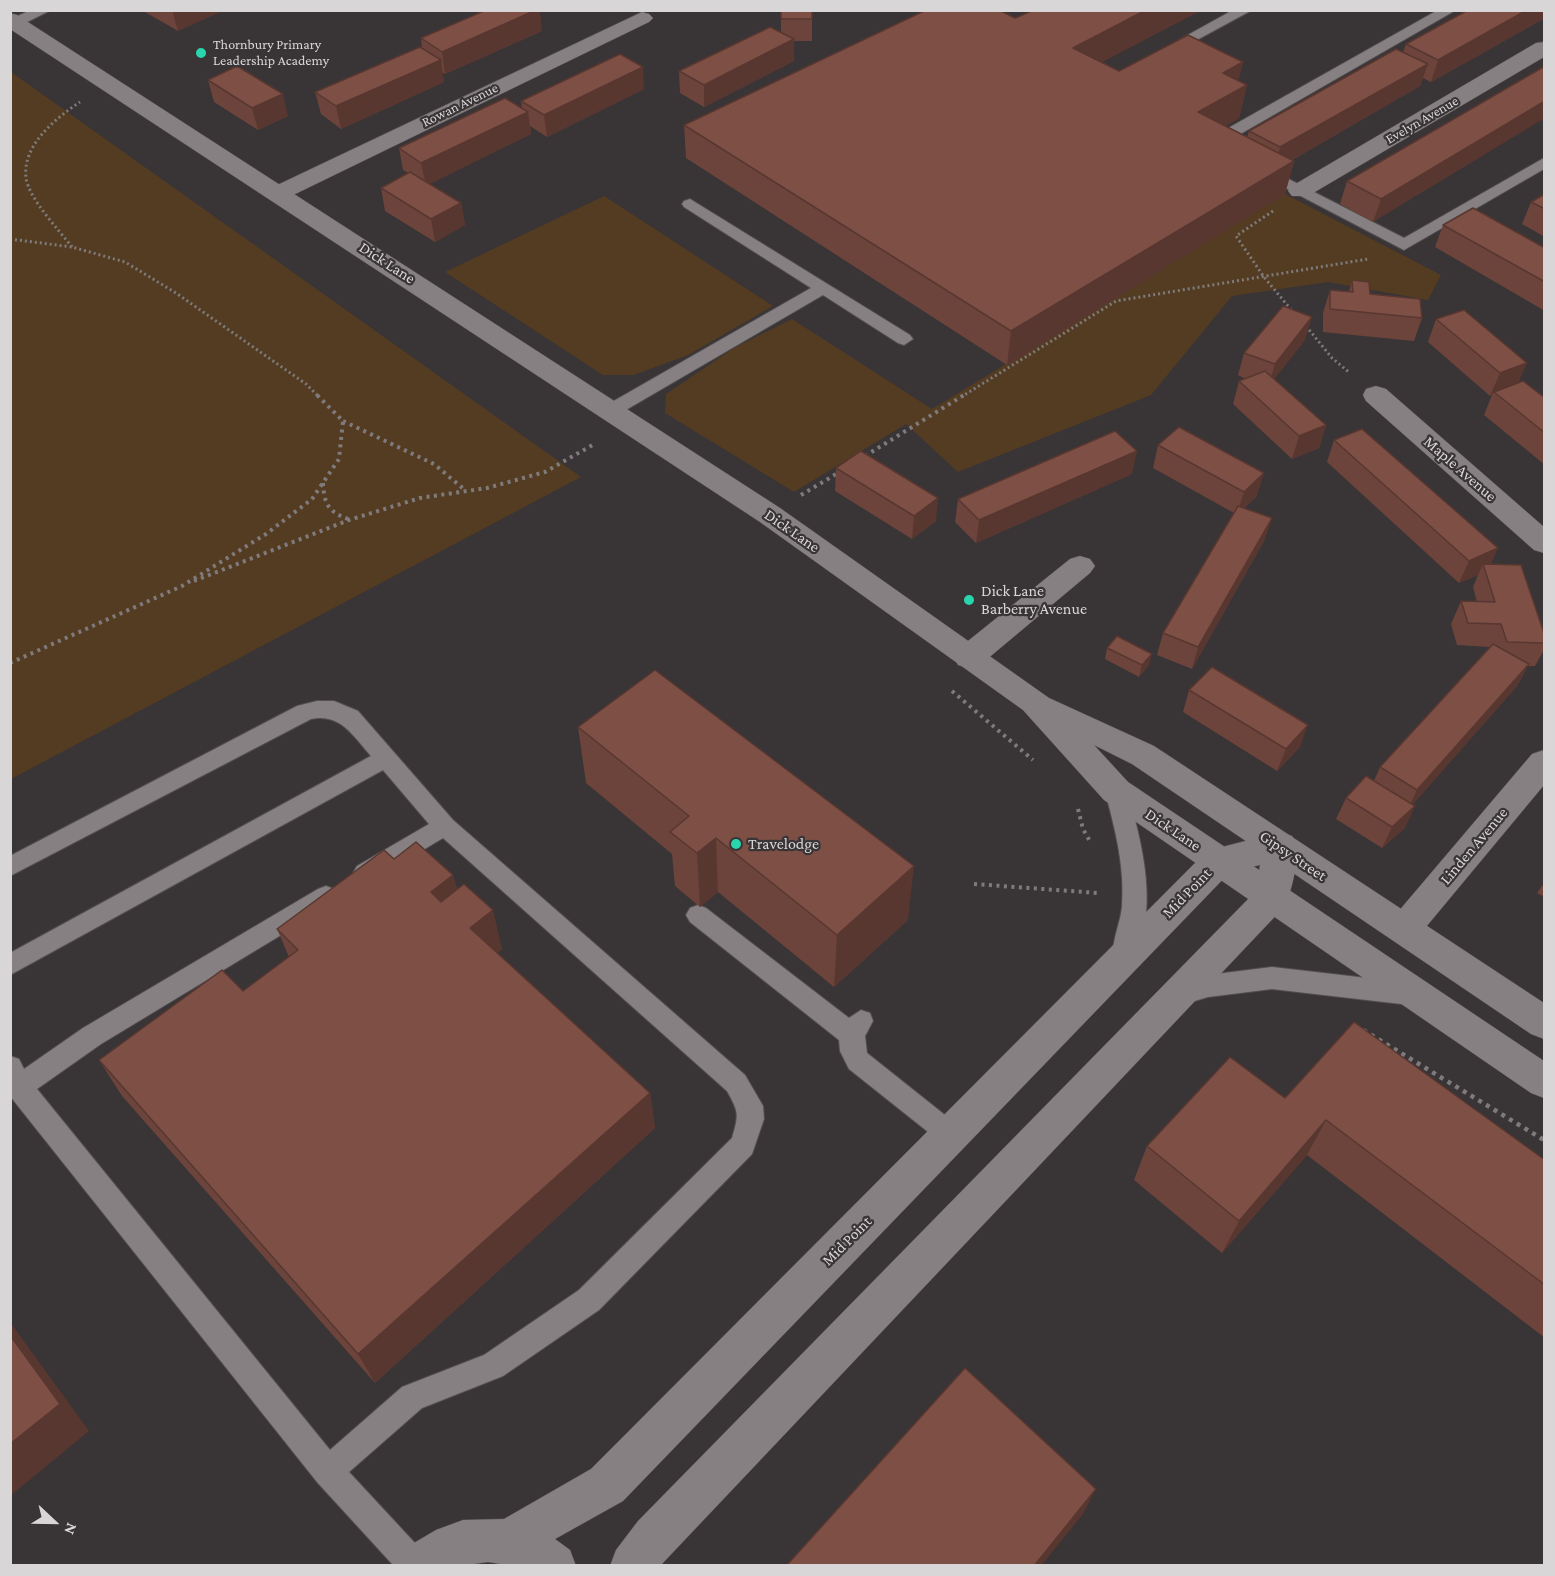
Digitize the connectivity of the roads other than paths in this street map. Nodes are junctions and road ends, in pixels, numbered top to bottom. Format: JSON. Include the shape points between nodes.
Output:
{"nodes":[{"id":1,"x":44,"y":10,"type":"edge"},
{"id":2,"x":1245,"y":10,"type":"edge"},
{"id":3,"x":1449,"y":10,"type":"edge"},
{"id":4,"x":642,"y":18,"type":"dead end"},
{"id":5,"x":13,"y":20,"type":"edge"},
{"id":6,"x":1545,"y":48,"type":"edge"},
{"id":7,"x":1154,"y":57,"type":"edge"},
{"id":8,"x":1228,"y":154,"type":"edge"},
{"id":9,"x":1545,"y":163,"type":"edge"},
{"id":10,"x":1249,"y":165,"type":"edge"},
{"id":11,"x":1300,"y":191,"type":"junction"},
{"id":12,"x":279,"y":193,"type":"junction"},
{"id":13,"x":690,"y":204,"type":"dead end"},
{"id":14,"x":823,"y":288,"type":"junction"},
{"id":15,"x":904,"y":339,"type":"dead end"},
{"id":16,"x":1376,"y":395,"type":"road end"},
{"id":17,"x":612,"y":410,"type":"junction"},
{"id":18,"x":1545,"y":543,"type":"edge"},
{"id":19,"x":1080,"y":566,"type":"dead end"},
{"id":20,"x":969,"y":657,"type":"junction"},
{"id":21,"x":1034,"y":702,"type":"junction"},
{"id":22,"x":385,"y":759,"type":"junction"},
{"id":23,"x":1545,"y":763,"type":"edge"},
{"id":24,"x":1116,"y":791,"type":"junction"},
{"id":25,"x":445,"y":826,"type":"junction"},
{"id":26,"x":1280,"y":846,"type":"junction"},
{"id":27,"x":1219,"y":861,"type":"junction"},
{"id":28,"x":10,"y":867,"type":"edge"},
{"id":29,"x":1272,"y":897,"type":"junction"},
{"id":30,"x":698,"y":915,"type":"dead end"},
{"id":31,"x":1404,"y":929,"type":"junction"},
{"id":32,"x":1124,"y":958,"type":"junction"},
{"id":33,"x":10,"y":964,"type":"edge"},
{"id":34,"x":1179,"y":994,"type":"junction"},
{"id":35,"x":1417,"y":995,"type":"junction"},
{"id":36,"x":1545,"y":1023,"type":"edge"},
{"id":37,"x":15,"y":1077,"type":"edge"},
{"id":38,"x":1545,"y":1081,"type":"edge"},
{"id":39,"x":951,"y":1135,"type":"junction"},
{"id":40,"x":328,"y":1471,"type":"junction"},
{"id":41,"x":510,"y":1540,"type":"junction"},
{"id":42,"x":417,"y":1566,"type":"edge"},
{"id":43,"x":554,"y":1566,"type":"edge"},
{"id":44,"x":632,"y":1566,"type":"edge"}],
"edges":[{"from":1,"to":5,"type":"lane"},
{"from":2,"to":7,"type":"lane"},
{"from":3,"to":8,"type":"lane","via":[[1208,144]]},
{"from":4,"to":12,"type":"street","name":"Rowan Avenue"},
{"from":5,"to":12,"type":"street","name":"Dick Lane"},
{"from":6,"to":11,"type":"street","name":"Evelyn Avenue"},
{"from":9,"to":11,"type":"lane","via":[[1404,245]]},
{"from":10,"to":11,"type":"lane"},
{"from":12,"to":17,"type":"street","name":"Dick Lane"},
{"from":13,"to":14,"type":"lane"},
{"from":14,"to":15,"type":"lane"},
{"from":14,"to":17,"type":"lane"},
{"from":16,"to":18,"type":"street","name":"Maple Avenue"},
{"from":17,"to":20,"type":"street","name":"Dick Lane","via":[[770,515]]},
{"from":19,"to":20,"type":"street"},
{"from":20,"to":21,"type":"street","name":"Dick Lane"},
{"from":21,"to":24,"type":"street","name":"Dick Lane"},
{"from":21,"to":26,"type":"street","name":"Gipsy Street","via":[[1143,755]]},
{"from":22,"to":25,"type":"lane"},
{"from":22,"to":28,"type":"lane","via":[[345,713],[313,710]]},
{"from":22,"to":33,"type":"lane"},
{"from":23,"to":31,"type":"street","name":"Linden Avenue"},
{"from":24,"to":27,"type":"street","name":"Dick Lane"},
{"from":24,"to":32,"type":"lane","via":[[1131,840],[1134,875],[1134,908]]},
{"from":25,"to":37,"type":"lane","via":[[92,1036]]},
{"from":25,"to":40,"type":"lane","via":[[736,1083],[750,1106],[751,1119],[743,1145],[589,1300],[493,1366],[412,1397]]},
{"from":26,"to":27,"type":"street","name":"Mid Point"},
{"from":26,"to":29,"type":"street"},
{"from":26,"to":31,"type":"street","name":"Gipsy Street"},
{"from":27,"to":29,"type":"street","name":"Dick Lane"},
{"from":27,"to":32,"type":"street","name":"Mid Point"},
{"from":29,"to":34,"type":"street"},
{"from":29,"to":35,"type":"street","name":"Dick Lane"},
{"from":30,"to":39,"type":"lane","via":[[857,1028],[853,1054],[858,1061]]},
{"from":31,"to":36,"type":"street","name":"Gipsy Street"},
{"from":32,"to":39,"type":"street","name":"Mid Point"},
{"from":34,"to":35,"type":"lane","via":[[1272,978]]},
{"from":34,"to":44,"type":"street","via":[[654,1537]]},
{"from":35,"to":38,"type":"street","name":"Dick Lane"},
{"from":37,"to":40,"type":"lane"},
{"from":39,"to":41,"type":"street","name":"Mid Point","via":[[607,1485]]},
{"from":40,"to":42,"type":"lane"},
{"from":41,"to":42,"type":"street","name":"Mid Point","via":[[462,1542]]},
{"from":41,"to":43,"type":"street","name":"Mid Point","via":[[543,1555]]}]}
